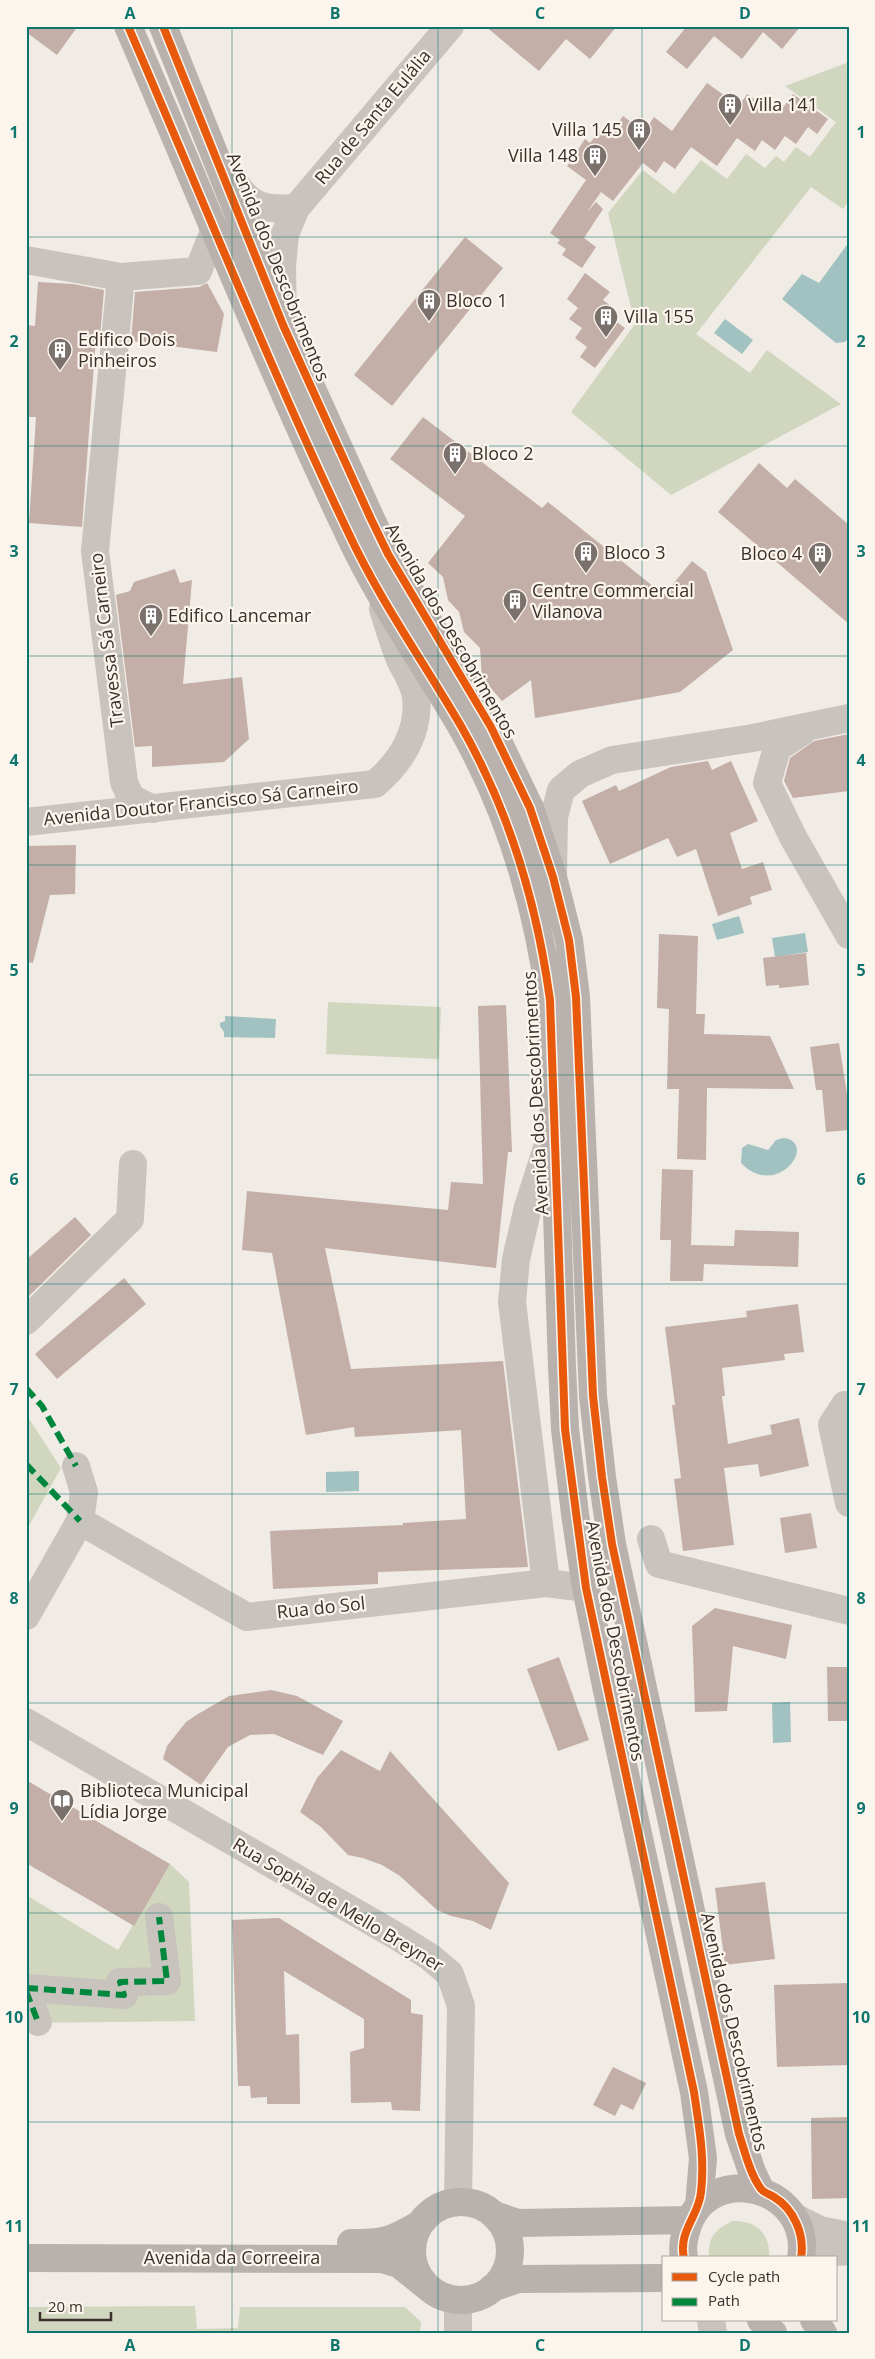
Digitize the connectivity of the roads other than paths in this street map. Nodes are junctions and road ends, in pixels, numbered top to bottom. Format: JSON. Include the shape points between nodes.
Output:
{"nodes":[{"id":1,"x":128,"y":26,"type":"edge"},
{"id":2,"x":163,"y":26,"type":"edge"},
{"id":3,"x":450,"y":26,"type":"edge"},
{"id":4,"x":221,"y":167,"type":"junction"},
{"id":5,"x":296,"y":208,"type":"junction"},
{"id":6,"x":215,"y":229,"type":"junction"},
{"id":7,"x":26,"y":260,"type":"edge"},
{"id":8,"x":120,"y":276,"type":"junction"},
{"id":9,"x":283,"y":325,"type":"junction"},
{"id":10,"x":378,"y":593,"type":"junction"},
{"id":11,"x":849,"y":718,"type":"edge"},
{"id":12,"x":810,"y":726,"type":"junction"},
{"id":13,"x":153,"y":809,"type":"junction"},
{"id":14,"x":26,"y":822,"type":"edge"},
{"id":15,"x":554,"y":877,"type":"junction"},
{"id":16,"x":849,"y":935,"type":"edge"},
{"id":17,"x":554,"y":1126,"type":"junction"},
{"id":18,"x":133,"y":1164,"type":"dead end"},
{"id":19,"x":26,"y":1320,"type":"edge"},
{"id":20,"x":849,"y":1405,"type":"edge"},
{"id":21,"x":76,"y":1466,"type":"dead end"},
{"id":22,"x":849,"y":1502,"type":"edge"},
{"id":23,"x":80,"y":1521,"type":"junction"},
{"id":24,"x":651,"y":1539,"type":"dead end"},
{"id":25,"x":546,"y":1583,"type":"junction"},
{"id":26,"x":586,"y":1588,"type":"junction"},
{"id":27,"x":849,"y":1611,"type":"edge"},
{"id":28,"x":26,"y":1616,"type":"edge"},
{"id":29,"x":26,"y":1722,"type":"edge"},
{"id":30,"x":159,"y":1917,"type":"dead end"},
{"id":31,"x":26,"y":1990,"type":"edge"},
{"id":32,"x":38,"y":2022,"type":"dead end"},
{"id":33,"x":761,"y":2191,"type":"junction"},
{"id":34,"x":458,"y":2202,"type":"junction"},
{"id":35,"x":694,"y":2213,"type":"junction"},
{"id":36,"x":494,"y":2215,"type":"junction"},
{"id":37,"x":794,"y":2217,"type":"junction"},
{"id":38,"x":420,"y":2224,"type":"junction"},
{"id":39,"x":849,"y":2236,"type":"edge"},
{"id":40,"x":26,"y":2243,"type":"edge"},
{"id":41,"x":849,"y":2251,"type":"edge"},
{"id":42,"x":684,"y":2256,"type":"edge"},
{"id":43,"x":801,"y":2256,"type":"edge"},
{"id":44,"x":815,"y":2256,"type":"edge"},
{"id":45,"x":26,"y":2258,"type":"edge"},
{"id":46,"x":662,"y":2278,"type":"edge"},
{"id":47,"x":429,"y":2288,"type":"junction"},
{"id":48,"x":492,"y":2288,"type":"junction"},
{"id":49,"x":458,"y":2300,"type":"junction"},
{"id":50,"x":763,"y":2322,"type":"edge"},
{"id":51,"x":815,"y":2322,"type":"edge"},
{"id":52,"x":458,"y":2333,"type":"edge"},
{"id":53,"x":772,"y":2333,"type":"edge"},
{"id":54,"x":823,"y":2333,"type":"edge"}],
"edges":[{"from":1,"to":6,"type":"main road","name":"Avenida dos Descobrimentos"},
{"from":2,"to":4,"type":"main road","name":"Avenida dos Descobrimentos"},
{"from":3,"to":5,"type":"street","name":"Rua de Santa Eulália"},
{"from":4,"to":5,"type":"street","via":[[250,202],[272,210]]},
{"from":4,"to":9,"type":"main road","name":"Avenida dos Descobrimentos"},
{"from":5,"to":9,"type":"street","name":"Rua de Santa Eulália","via":[[286,234],[283,259]]},
{"from":6,"to":8,"type":"street","via":[[198,271]]},
{"from":6,"to":10,"type":"main road","name":"Avenida dos Descobrimentos","via":[[261,340]]},
{"from":7,"to":8,"type":"street"},
{"from":8,"to":13,"type":"street","name":"Travessa Sá Carneiro","via":[[95,551],[124,782],[131,798]]},
{"from":9,"to":15,"type":"main road","name":"Avenida dos Descobrimentos","via":[[388,554],[491,727],[530,808]]},
{"from":10,"to":13,"type":"street","name":"Avenida Doutor Francisco Sá Carneiro","via":[[399,657],[416,694],[412,732],[392,770],[375,784]]},
{"from":10,"to":17,"type":"main road","name":"Avenida dos Descobrimentos","via":[[462,728],[515,845],[543,951],[550,1000]]},
{"from":11,"to":12,"type":"street"},
{"from":12,"to":15,"type":"street","via":[[612,760],[580,774],[561,790],[554,817]]},
{"from":12,"to":16,"type":"street","via":[[777,748],[767,783],[793,837]]},
{"from":13,"to":14,"type":"street","name":"Avenida Doutor Francisco Sá Carneiro"},
{"from":15,"to":33,"type":"main road","name":"Avenida dos Descobrimentos","via":[[569,940],[576,997],[593,1396],[612,1544],[740,2134]]},
{"from":17,"to":25,"type":"street","via":[[528,1207],[516,1259],[512,1302]]},
{"from":17,"to":26,"type":"main road","name":"Avenida dos Descobrimentos","via":[[566,1429]]},
{"from":18,"to":19,"type":"street","via":[[130,1219]]},
{"from":20,"to":22,"type":"street","via":[[845,1405],[832,1425]]},
{"from":21,"to":23,"type":"street","via":[[84,1492]]},
{"from":23,"to":25,"type":"street","name":"Rua do Sol","via":[[247,1617]]},
{"from":23,"to":28,"type":"street"},
{"from":24,"to":27,"type":"street","via":[[658,1564]]},
{"from":25,"to":26,"type":"street","name":"Rua do Sol"},
{"from":26,"to":35,"type":"main road","name":"Avenida dos Descobrimentos","via":[[694,2092],[703,2158]]},
{"from":29,"to":34,"type":"street","name":"Rua Sophia de Mello Breyner","via":[[398,1937],[450,1974],[461,2006]]},
{"from":30,"to":31,"type":"street","via":[[167,1981],[120,1982],[124,1995]]},
{"from":31,"to":32,"type":"street"},
{"from":33,"to":35,"type":"main road","via":[[745,2188],[728,2190],[713,2196]]},
{"from":33,"to":37,"type":"main road","via":[[774,2197]]},
{"from":34,"to":36,"type":"main road","via":[[477,2204]]},
{"from":34,"to":38,"type":"main road","via":[[435,2209]]},
{"from":35,"to":36,"type":"main road","via":[[518,2223]]},
{"from":35,"to":42,"type":"main road","name":"Avenida dos Descobrimentos","via":[[684,2237]]},
{"from":36,"to":48,"type":"main road","via":[[506,2233],[510,2247],[501,2279]]},
{"from":37,"to":39,"type":"street","via":[[820,2230]]},
{"from":37,"to":43,"type":"main road","via":[[800,2232]]},
{"from":38,"to":40,"type":"main road","name":"Avenida da Correeira","via":[[382,2243]]},
{"from":38,"to":47,"type":"main road","via":[[414,2236],[412,2256],[417,2272]]},
{"from":41,"to":44,"type":"street"},
{"from":45,"to":47,"type":"main road","name":"Avenida da Correeira","via":[[382,2259],[399,2264]]},
{"from":46,"to":48,"type":"main road","via":[[518,2279]]},
{"from":47,"to":49,"type":"main road","via":[[443,2297]]},
{"from":48,"to":49,"type":"main road","via":[[480,2296]]},
{"from":49,"to":52,"type":"street"},
{"from":50,"to":53,"type":"main road"},
{"from":51,"to":54,"type":"main road"}]}
